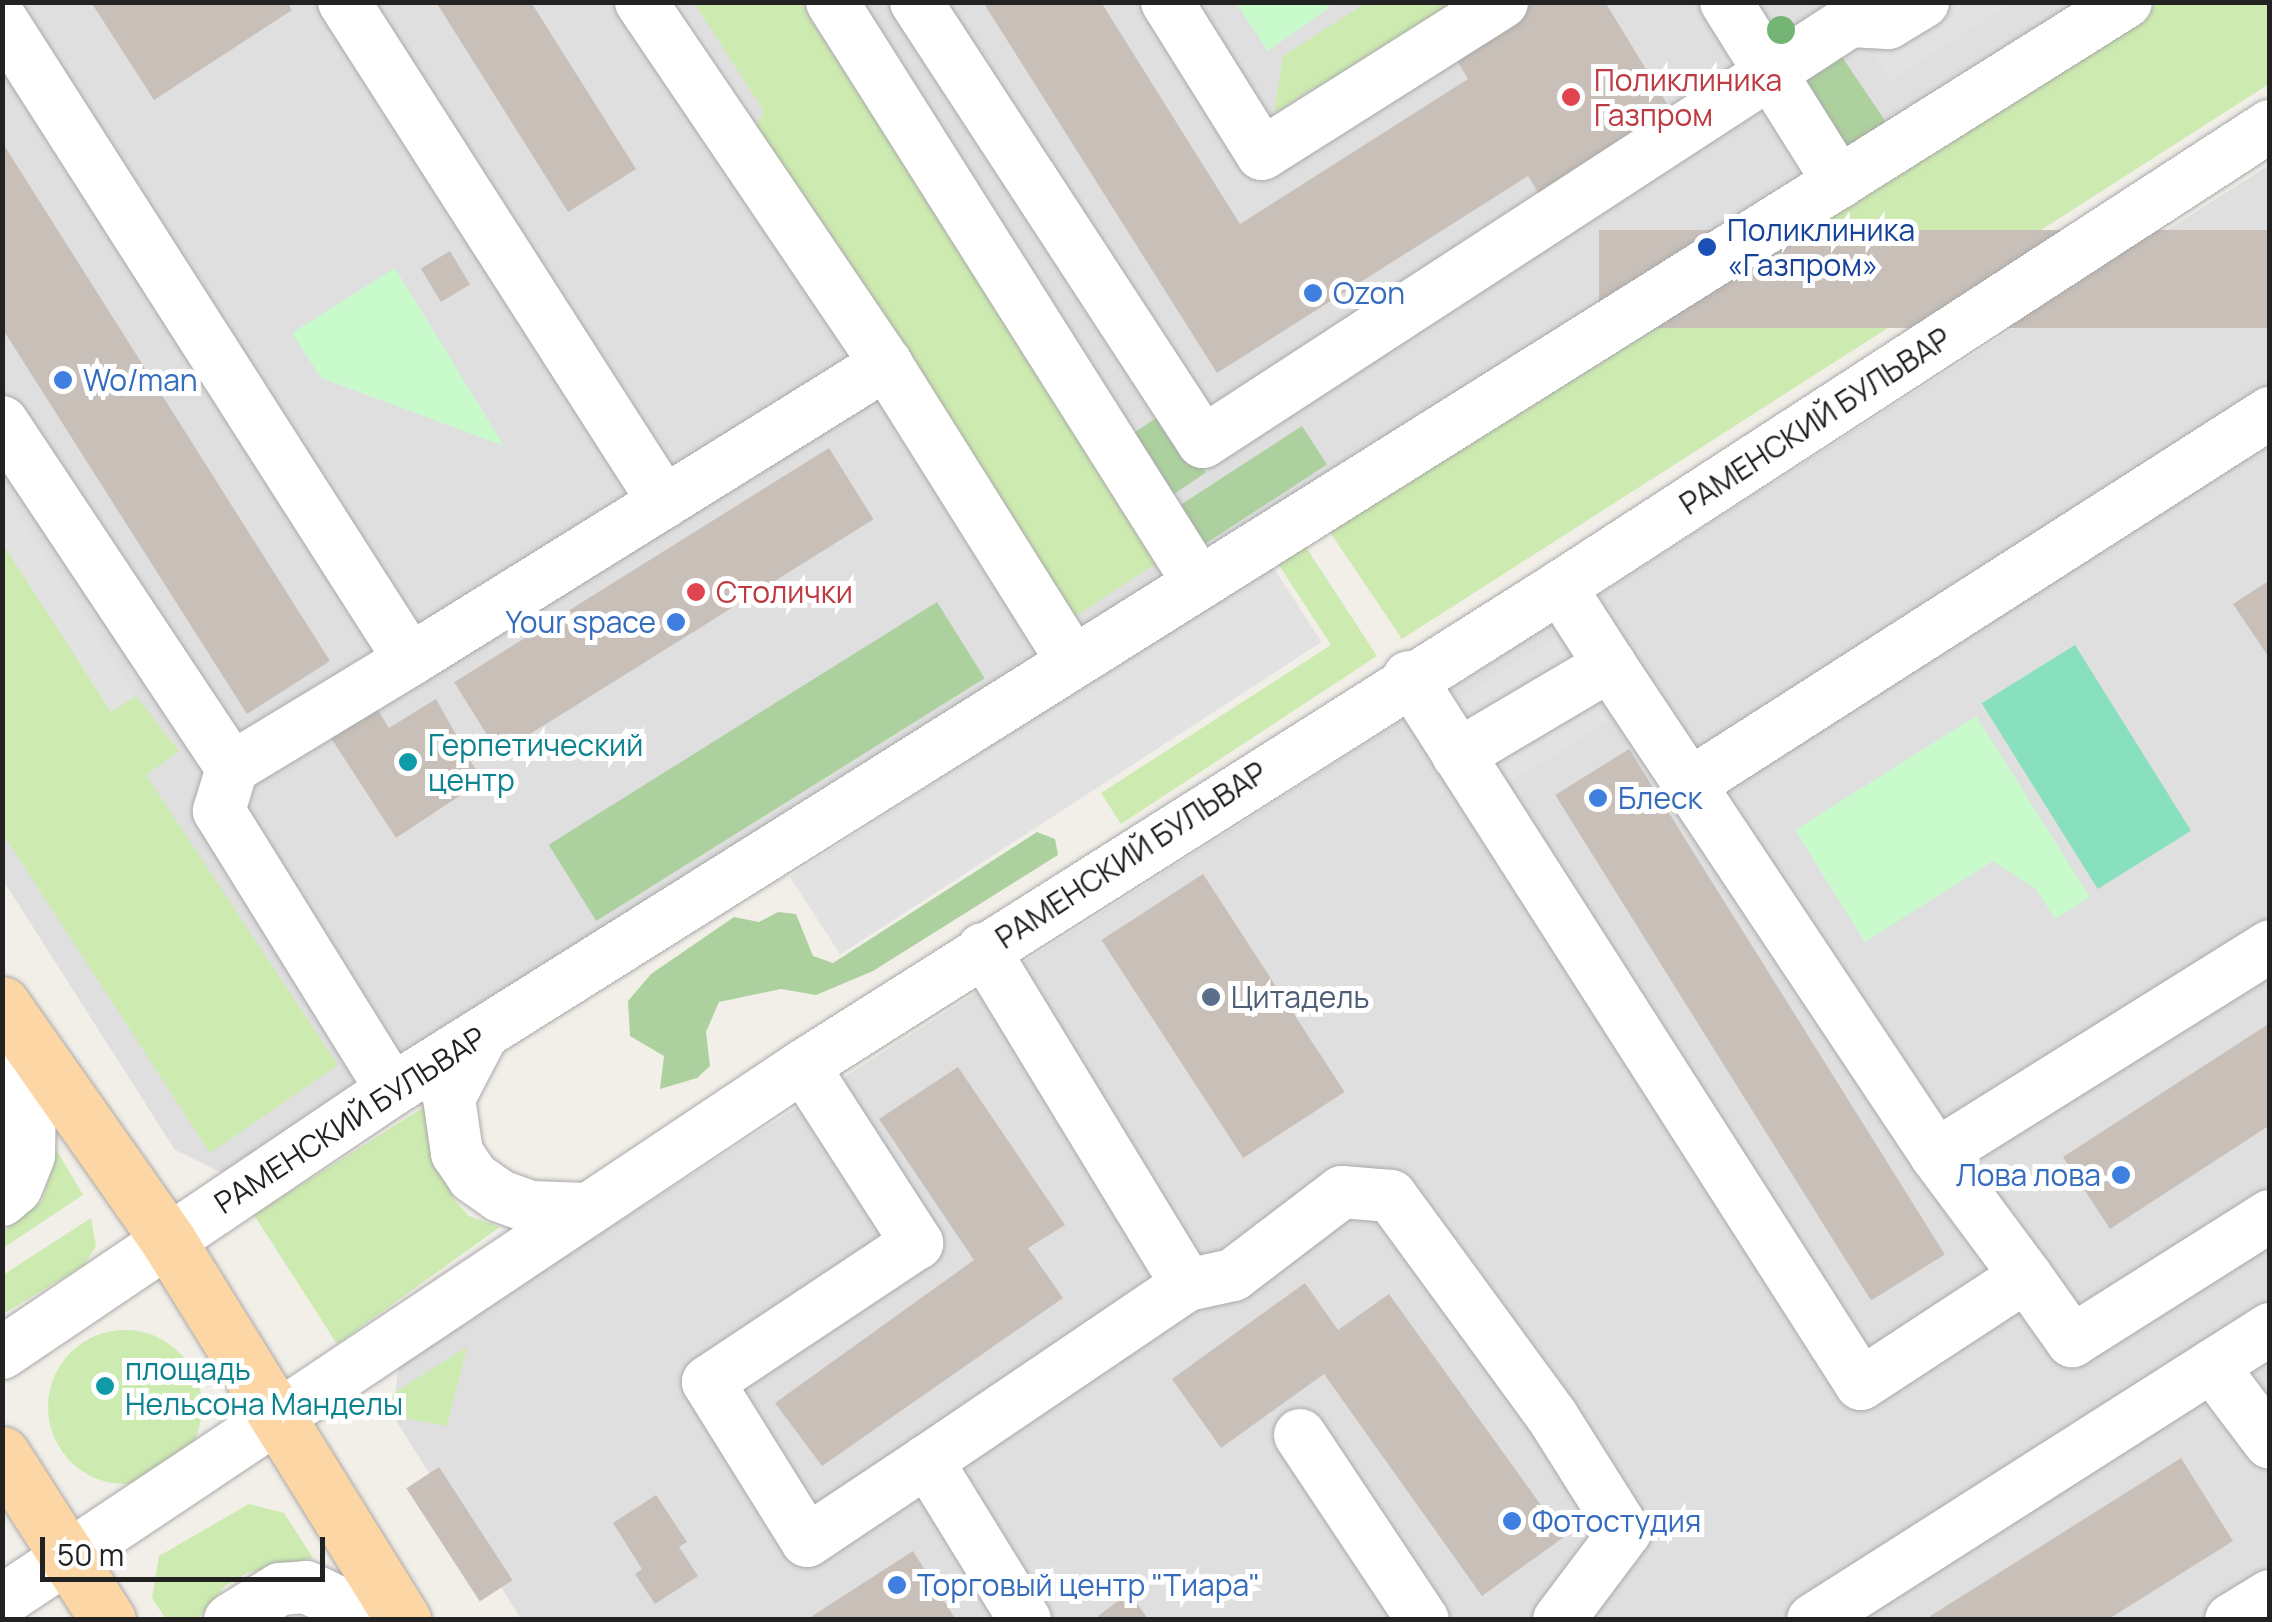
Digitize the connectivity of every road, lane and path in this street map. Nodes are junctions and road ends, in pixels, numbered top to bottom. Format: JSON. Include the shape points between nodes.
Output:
{"nodes":[{"id":1,"x":344,"y":2,"type":"edge"},
{"id":2,"x":641,"y":2,"type":"edge"},
{"id":3,"x":832,"y":2,"type":"edge"},
{"id":4,"x":916,"y":2,"type":"edge"},
{"id":5,"x":1167,"y":2,"type":"edge"},
{"id":6,"x":1502,"y":2,"type":"edge"},
{"id":7,"x":1726,"y":2,"type":"edge"},
{"id":8,"x":1923,"y":2,"type":"edge"},
{"id":9,"x":2126,"y":2,"type":"edge"},
{"id":10,"x":2,"y":21,"type":"edge"},
{"id":11,"x":1774,"y":74,"type":"junction"},
{"id":12,"x":2270,"y":126,"type":"edge"},
{"id":13,"x":1840,"y":182,"type":"junction"},
{"id":14,"x":1041,"y":240,"type":"dead end"},
{"id":15,"x":886,"y":364,"type":"junction"},
{"id":16,"x":2270,"y":413,"type":"edge"},
{"id":17,"x":2,"y":422,"type":"edge"},
{"id":18,"x":1110,"y":442,"type":"junction"},
{"id":19,"x":664,"y":502,"type":"junction"},
{"id":20,"x":1199,"y":583,"type":"junction"},
{"id":21,"x":1560,"y":587,"type":"junction"},
{"id":22,"x":410,"y":660,"type":"junction"},
{"id":23,"x":1073,"y":662,"type":"junction"},
{"id":24,"x":1610,"y":664,"type":"junction"},
{"id":25,"x":1408,"y":677,"type":"junction"},
{"id":26,"x":1458,"y":755,"type":"junction"},
{"id":27,"x":232,"y":768,"type":"junction"},
{"id":28,"x":1690,"y":784,"type":"junction"},
{"id":29,"x":2270,"y":946,"type":"edge"},
{"id":30,"x":983,"y":950,"type":"junction"},
{"id":31,"x":2,"y":1007,"type":"edge"},
{"id":32,"x":483,"y":1034,"type":"junction"},
{"id":33,"x":803,"y":1066,"type":"junction"},
{"id":34,"x":392,"y":1090,"type":"junction"},
{"id":35,"x":1936,"y":1154,"type":"junction"},
{"id":36,"x":2,"y":1200,"type":"edge"},
{"id":37,"x":587,"y":1209,"type":"junction"},
{"id":38,"x":2270,"y":1216,"type":"edge"},
{"id":39,"x":169,"y":1242,"type":"junction"},
{"id":40,"x":2026,"y":1276,"type":"junction"},
{"id":41,"x":1187,"y":1285,"type":"junction"},
{"id":42,"x":2270,"y":1329,"type":"edge"},
{"id":43,"x":2,"y":1353,"type":"edge"},
{"id":44,"x":2212,"y":1366,"type":"junction"},
{"id":45,"x":280,"y":1416,"type":"junction"},
{"id":46,"x":1300,"y":1435,"type":"dead end"},
{"id":47,"x":2270,"y":1443,"type":"edge"},
{"id":48,"x":2,"y":1454,"type":"edge"},
{"id":49,"x":927,"y":1461,"type":"junction"},
{"id":50,"x":69,"y":1558,"type":"junction"},
{"id":51,"x":2270,"y":1596,"type":"edge"},
{"id":52,"x":2,"y":1601,"type":"edge"},
{"id":53,"x":108,"y":1620,"type":"edge"},
{"id":54,"x":230,"y":1620,"type":"edge"},
{"id":55,"x":375,"y":1620,"type":"edge"},
{"id":56,"x":403,"y":1620,"type":"edge"},
{"id":57,"x":1025,"y":1620,"type":"edge"},
{"id":58,"x":1423,"y":1620,"type":"edge"},
{"id":59,"x":1559,"y":1620,"type":"edge"},
{"id":60,"x":1813,"y":1620,"type":"edge"},
{"id":61,"x":2231,"y":1620,"type":"edge"}],
"edges":[{"from":1,"to":19,"type":"street"},
{"from":2,"to":15,"type":"street"},
{"from":3,"to":18,"type":"street"},
{"from":4,"to":11,"type":"street","via":[[1202,442]]},
{"from":5,"to":6,"type":"street","via":[[1262,154]]},
{"from":7,"to":11,"type":"street"},
{"from":8,"to":11,"type":"street","via":[[1888,23],[1850,21]]},
{"from":9,"to":13,"type":"street","name":"РАМЕНСКИЙ БУЛЬВАР"},
{"from":10,"to":22,"type":"street"},
{"from":11,"to":13,"type":"street"},
{"from":12,"to":21,"type":"street","name":"РАМЕНСКИЙ БУЛЬВАР"},
{"from":13,"to":20,"type":"street","name":"РАМЕНСКИЙ БУЛЬВАР"},
{"from":14,"to":18,"type":"street","via":[[1137,394],[1134,423]]},
{"from":15,"to":19,"type":"street"},
{"from":15,"to":23,"type":"street"},
{"from":16,"to":28,"type":"street"},
{"from":17,"to":27,"type":"street"},
{"from":18,"to":20,"type":"street"},
{"from":19,"to":22,"type":"street"},
{"from":20,"to":23,"type":"street","name":"РАМЕНСКИЙ БУЛЬВАР"},
{"from":21,"to":24,"type":"street"},
{"from":21,"to":25,"type":"street","name":"РАМЕНСКИЙ БУЛЬВАР"},
{"from":22,"to":27,"type":"street"},
{"from":23,"to":32,"type":"street","name":"РАМЕНСКИЙ БУЛЬВАР"},
{"from":24,"to":26,"type":"street"},
{"from":24,"to":28,"type":"street"},
{"from":25,"to":26,"type":"street"},
{"from":25,"to":30,"type":"street","name":"РАМЕНСКИЙ БУЛЬВАР"},
{"from":26,"to":40,"type":"street","via":[[1861,1384]]},
{"from":27,"to":34,"type":"street","via":[[219,811]]},
{"from":28,"to":35,"type":"street"},
{"from":29,"to":35,"type":"street"},
{"from":30,"to":33,"type":"street","name":"РАМЕНСКИЙ БУЛЬВАР"},
{"from":30,"to":41,"type":"street"},
{"from":31,"to":36,"type":"street","via":[[30,1098],[28,1155],[16,1188]]},
{"from":31,"to":39,"type":"main road"},
{"from":32,"to":34,"type":"street","name":"РАМЕНСКИЙ БУЛЬВАР"},
{"from":32,"to":37,"type":"street","via":[[450,1098],[457,1154],[500,1196],[531,1207]]},
{"from":33,"to":37,"type":"street","name":"РАМЕНСКИЙ БУЛЬВАР"},
{"from":33,"to":49,"type":"street","via":[[916,1243],[708,1382],[807,1540]]},
{"from":34,"to":39,"type":"street","name":"РАМЕНСКИЙ БУЛЬВАР"},
{"from":35,"to":40,"type":"street"},
{"from":37,"to":45,"type":"street","name":"РАМЕНСКИЙ БУЛЬВАР"},
{"from":38,"to":40,"type":"street","via":[[2072,1341]]},
{"from":39,"to":43,"type":"street","name":"РАМЕНСКИЙ БУЛЬВАР"},
{"from":39,"to":45,"type":"main road"},
{"from":41,"to":49,"type":"street"},
{"from":41,"to":59,"type":"street","via":[[1233,1276],[1342,1192],[1391,1196],[1552,1416],[1625,1532]]},
{"from":42,"to":44,"type":"street"},
{"from":44,"to":47,"type":"street"},
{"from":44,"to":60,"type":"street"},
{"from":45,"to":50,"type":"street","name":"РАМЕНСКИЙ БУЛЬВАР"},
{"from":45,"to":56,"type":"main road"},
{"from":46,"to":58,"type":"street"},
{"from":48,"to":50,"type":"main road"},
{"from":49,"to":57,"type":"street"},
{"from":50,"to":52,"type":"street","name":"РАМЕНСКИЙ БУЛЬВАР"},
{"from":50,"to":53,"type":"main road"},
{"from":51,"to":61,"type":"street"},
{"from":54,"to":55,"type":"street","via":[[280,1588],[306,1587]]}]}
